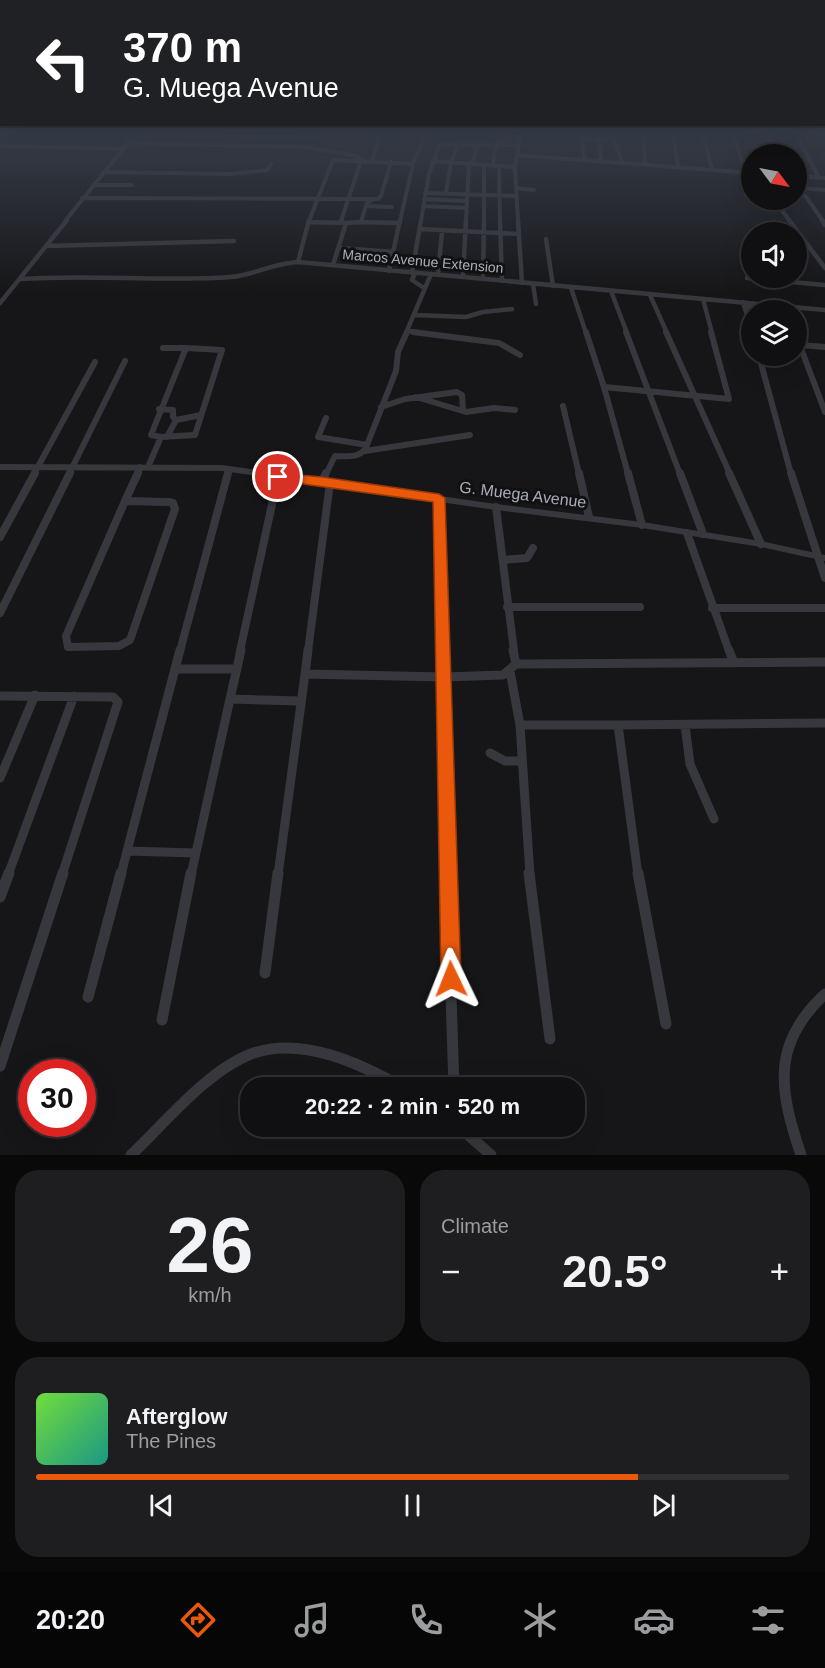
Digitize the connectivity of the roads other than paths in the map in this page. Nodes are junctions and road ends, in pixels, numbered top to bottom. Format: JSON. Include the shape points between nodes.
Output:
{"nodes":[{"id":1,"x":92,"y":186,"type":"edge"},
{"id":2,"x":324,"y":186,"type":"edge"},
{"id":3,"x":354,"y":186,"type":"edge"},
{"id":4,"x":384,"y":186,"type":"edge"},
{"id":5,"x":409,"y":186,"type":"edge"},
{"id":6,"x":427,"y":186,"type":"edge"},
{"id":7,"x":447,"y":186,"type":"edge"},
{"id":8,"x":468,"y":186,"type":"edge"},
{"id":9,"x":483,"y":186,"type":"edge"},
{"id":10,"x":500,"y":186,"type":"edge"},
{"id":11,"x":516,"y":188,"type":"joint"},
{"id":12,"x":807,"y":189,"type":"edge"},
{"id":13,"x":534,"y":190,"type":"dead end"},
{"id":14,"x":825,"y":190,"type":"edge"},
{"id":15,"x":425,"y":193,"type":"junction"},
{"id":16,"x":446,"y":193,"type":"junction"},
{"id":17,"x":467,"y":194,"type":"junction"},
{"id":18,"x":483,"y":194,"type":"junction"},
{"id":19,"x":500,"y":195,"type":"junction"},
{"id":20,"x":516,"y":196,"type":"junction"},
{"id":21,"x":82,"y":198,"type":"junction"},
{"id":22,"x":320,"y":199,"type":"junction"},
{"id":23,"x":350,"y":199,"type":"junction"},
{"id":24,"x":424,"y":199,"type":"junction"},
{"id":25,"x":807,"y":200,"type":"edge"},
{"id":26,"x":466,"y":201,"type":"junction"},
{"id":27,"x":367,"y":202,"type":"junction"},
{"id":28,"x":423,"y":206,"type":"junction"},
{"id":29,"x":392,"y":207,"type":"dead end"},
{"id":30,"x":466,"y":208,"type":"junction"},
{"id":31,"x":782,"y":210,"type":"edge"},
{"id":32,"x":823,"y":220,"type":"edge"},
{"id":33,"x":310,"y":222,"type":"junction"},
{"id":34,"x":343,"y":222,"type":"junction"},
{"id":35,"x":362,"y":222,"type":"junction"},
{"id":36,"x":400,"y":223,"type":"junction"},
{"id":37,"x":825,"y":225,"type":"edge"},
{"id":38,"x":420,"y":229,"type":"junction"},
{"id":39,"x":442,"y":231,"type":"junction"},
{"id":40,"x":466,"y":231,"type":"junction"},
{"id":41,"x":483,"y":232,"type":"junction"},
{"id":42,"x":501,"y":233,"type":"junction"},
{"id":43,"x":519,"y":234,"type":"junction"},
{"id":44,"x":546,"y":239,"type":"dead end"},
{"id":45,"x":234,"y":241,"type":"dead end"},
{"id":46,"x":46,"y":246,"type":"junction"},
{"id":47,"x":339,"y":248,"type":"junction"},
{"id":48,"x":394,"y":252,"type":"junction"},
{"id":49,"x":298,"y":262,"type":"junction"},
{"id":50,"x":333,"y":265,"type":"junction"},
{"id":51,"x":825,"y":268,"type":"edge"},
{"id":52,"x":389,"y":271,"type":"junction"},
{"id":53,"x":414,"y":273,"type":"junction"},
{"id":54,"x":434,"y":275,"type":"junction"},
{"id":55,"x":463,"y":277,"type":"junction"},
{"id":56,"x":20,"y":279,"type":"junction"},
{"id":57,"x":483,"y":279,"type":"junction"},
{"id":58,"x":502,"y":281,"type":"junction"},
{"id":59,"x":522,"y":283,"type":"junction"},
{"id":60,"x":807,"y":283,"type":"edge"},
{"id":61,"x":534,"y":284,"type":"junction"},
{"id":62,"x":823,"y":284,"type":"edge"},
{"id":63,"x":552,"y":286,"type":"junction"},
{"id":64,"x":424,"y":288,"type":"junction"},
{"id":65,"x":571,"y":288,"type":"junction"},
{"id":66,"x":611,"y":291,"type":"junction"},
{"id":67,"x":650,"y":295,"type":"junction"},
{"id":68,"x":703,"y":299,"type":"junction"},
{"id":69,"x":1,"y":302,"type":"edge"},
{"id":70,"x":536,"y":304,"type":"dead end"},
{"id":71,"x":741,"y":304,"type":"edge"},
{"id":72,"x":512,"y":309,"type":"dead end"},
{"id":73,"x":807,"y":309,"type":"edge"},
{"id":74,"x":825,"y":310,"type":"edge"},
{"id":75,"x":414,"y":315,"type":"junction"},
{"id":76,"x":408,"y":331,"type":"junction"},
{"id":77,"x":807,"y":346,"type":"edge"},
{"id":78,"x":825,"y":347,"type":"edge"},
{"id":79,"x":163,"y":348,"type":"dead end"},
{"id":80,"x":186,"y":348,"type":"junction"},
{"id":81,"x":520,"y":355,"type":"dead end"},
{"id":82,"x":125,"y":361,"type":"dead end"},
{"id":83,"x":95,"y":362,"type":"dead end"},
{"id":84,"x":807,"y":362,"type":"edge"},
{"id":85,"x":762,"y":366,"type":"edge"},
{"id":86,"x":604,"y":387,"type":"junction"},
{"id":87,"x":650,"y":392,"type":"junction"},
{"id":88,"x":416,"y":396,"type":"junction"},
{"id":89,"x":696,"y":396,"type":"junction"},
{"id":90,"x":563,"y":406,"type":"dead end"},
{"id":91,"x":381,"y":407,"type":"junction"},
{"id":92,"x":159,"y":409,"type":"junction"},
{"id":93,"x":515,"y":410,"type":"dead end"},
{"id":94,"x":463,"y":411,"type":"junction"},
{"id":95,"x":825,"y":412,"type":"edge"},
{"id":96,"x":201,"y":415,"type":"junction"},
{"id":97,"x":326,"y":418,"type":"dead end"},
{"id":98,"x":176,"y":420,"type":"junction"},
{"id":99,"x":470,"y":435,"type":"dead end"},
{"id":100,"x":164,"y":437,"type":"junction"},
{"id":101,"x":366,"y":448,"type":"junction"},
{"id":102,"x":0,"y":467,"type":"edge"},
{"id":103,"x":38,"y":467,"type":"junction"},
{"id":104,"x":74,"y":467,"type":"junction"},
{"id":105,"x":144,"y":467,"type":"junction"},
{"id":106,"x":229,"y":469,"type":"junction"},
{"id":107,"x":278,"y":477,"type":"junction"},
{"id":108,"x":326,"y":482,"type":"junction"},
{"id":109,"x":439,"y":498,"type":"junction"},
{"id":110,"x":124,"y":501,"type":"junction"},
{"id":111,"x":496,"y":507,"type":"junction"},
{"id":112,"x":590,"y":517,"type":"junction"},
{"id":113,"x":642,"y":525,"type":"junction"},
{"id":114,"x":687,"y":533,"type":"junction"},
{"id":115,"x":703,"y":534,"type":"junction"},
{"id":116,"x":0,"y":537,"type":"edge"},
{"id":117,"x":761,"y":544,"type":"junction"},
{"id":118,"x":533,"y":548,"type":"dead end"},
{"id":119,"x":821,"y":557,"type":"edge"},
{"id":120,"x":502,"y":560,"type":"junction"},
{"id":121,"x":825,"y":578,"type":"edge"},
{"id":122,"x":507,"y":607,"type":"junction"},
{"id":123,"x":640,"y":607,"type":"dead end"},
{"id":124,"x":712,"y":608,"type":"junction"},
{"id":125,"x":825,"y":608,"type":"edge"},
{"id":126,"x":0,"y":613,"type":"edge"},
{"id":127,"x":825,"y":662,"type":"edge"},
{"id":128,"x":734,"y":663,"type":"junction"},
{"id":129,"x":513,"y":668,"type":"junction"},
{"id":130,"x":175,"y":669,"type":"junction"},
{"id":131,"x":237,"y":669,"type":"junction"},
{"id":132,"x":305,"y":674,"type":"junction"},
{"id":133,"x":444,"y":676,"type":"junction"},
{"id":134,"x":35,"y":695,"type":"junction"},
{"id":135,"x":0,"y":696,"type":"edge"},
{"id":136,"x":74,"y":696,"type":"junction"},
{"id":137,"x":230,"y":699,"type":"junction"},
{"id":138,"x":300,"y":701,"type":"junction"},
{"id":139,"x":825,"y":723,"type":"edge"},
{"id":140,"x":520,"y":725,"type":"junction"},
{"id":141,"x":618,"y":725,"type":"junction"},
{"id":142,"x":685,"y":726,"type":"junction"},
{"id":143,"x":490,"y":753,"type":"dead end"},
{"id":144,"x":522,"y":761,"type":"junction"},
{"id":145,"x":0,"y":778,"type":"edge"},
{"id":146,"x":714,"y":819,"type":"dead end"},
{"id":147,"x":127,"y":851,"type":"junction"},
{"id":148,"x":195,"y":852,"type":"junction"},
{"id":149,"x":0,"y":897,"type":"edge"},
{"id":150,"x":265,"y":973,"type":"dead end"},
{"id":151,"x":825,"y":994,"type":"edge"},
{"id":152,"x":88,"y":997,"type":"dead end"},
{"id":153,"x":162,"y":1020,"type":"dead end"},
{"id":154,"x":666,"y":1024,"type":"dead end"},
{"id":155,"x":550,"y":1039,"type":"dead end"},
{"id":156,"x":0,"y":1066,"type":"edge"},
{"id":157,"x":384,"y":1077,"type":"edge"},
{"id":158,"x":454,"y":1077,"type":"edge"},
{"id":159,"x":471,"y":1137,"type":"edge"},
{"id":160,"x":131,"y":1155,"type":"edge"},
{"id":161,"x":491,"y":1155,"type":"edge"},
{"id":162,"x":801,"y":1155,"type":"edge"}],
"edges":[{"from":1,"to":21,"type":"street"},
{"from":2,"to":22,"type":"street"},
{"from":3,"to":23,"type":"street"},
{"from":4,"to":27,"type":"street","via":[[381,197]]},
{"from":5,"to":36,"type":"street"},
{"from":6,"to":15,"type":"street"},
{"from":7,"to":16,"type":"street"},
{"from":8,"to":17,"type":"street"},
{"from":9,"to":18,"type":"street"},
{"from":10,"to":19,"type":"street"},
{"from":11,"to":13,"type":"street"},
{"from":11,"to":20,"type":"street"},
{"from":12,"to":14,"type":"street"},
{"from":15,"to":16,"type":"street"},
{"from":15,"to":24,"type":"street"},
{"from":16,"to":17,"type":"street"},
{"from":17,"to":18,"type":"street"},
{"from":17,"to":26,"type":"street"},
{"from":18,"to":19,"type":"street"},
{"from":18,"to":41,"type":"street"},
{"from":19,"to":20,"type":"street"},
{"from":19,"to":42,"type":"street"},
{"from":20,"to":43,"type":"street"},
{"from":21,"to":22,"type":"street"},
{"from":21,"to":46,"type":"street"},
{"from":22,"to":23,"type":"street"},
{"from":22,"to":33,"type":"street"},
{"from":23,"to":27,"type":"street"},
{"from":23,"to":34,"type":"street"},
{"from":24,"to":26,"type":"street"},
{"from":24,"to":28,"type":"street"},
{"from":25,"to":32,"type":"street"},
{"from":26,"to":30,"type":"street"},
{"from":27,"to":29,"type":"street"},
{"from":27,"to":35,"type":"street"},
{"from":28,"to":30,"type":"street"},
{"from":28,"to":38,"type":"street"},
{"from":30,"to":40,"type":"street"},
{"from":31,"to":51,"type":"street"},
{"from":32,"to":37,"type":"street"},
{"from":33,"to":34,"type":"street"},
{"from":33,"to":49,"type":"street"},
{"from":34,"to":35,"type":"street"},
{"from":34,"to":47,"type":"street"},
{"from":35,"to":36,"type":"street"},
{"from":36,"to":48,"type":"street"},
{"from":38,"to":39,"type":"street"},
{"from":38,"to":53,"type":"street"},
{"from":39,"to":40,"type":"street"},
{"from":39,"to":54,"type":"street"},
{"from":40,"to":41,"type":"street"},
{"from":40,"to":55,"type":"street"},
{"from":41,"to":42,"type":"street"},
{"from":41,"to":57,"type":"street"},
{"from":42,"to":43,"type":"street"},
{"from":42,"to":58,"type":"street"},
{"from":43,"to":59,"type":"street"},
{"from":44,"to":63,"type":"street"},
{"from":45,"to":46,"type":"street"},
{"from":46,"to":56,"type":"street"},
{"from":47,"to":48,"type":"street"},
{"from":47,"to":50,"type":"street"},
{"from":48,"to":52,"type":"street"},
{"from":49,"to":50,"type":"street","name":"Marcos Avenue Extension"},
{"from":49,"to":56,"type":"street","name":"Marcos Avenue Extension","via":[[272,264],[237,276],[65,275]]},
{"from":50,"to":52,"type":"street","name":"Marcos Avenue Extension"},
{"from":52,"to":53,"type":"street","name":"Marcos Avenue Extension"},
{"from":53,"to":54,"type":"street","name":"Marcos Avenue Extension"},
{"from":53,"to":64,"type":"street","via":[[412,280]]},
{"from":54,"to":55,"type":"street","name":"Marcos Avenue Extension"},
{"from":54,"to":64,"type":"street"},
{"from":55,"to":57,"type":"street","name":"Marcos Avenue Extension"},
{"from":56,"to":69,"type":"street"},
{"from":57,"to":58,"type":"street","name":"Marcos Avenue Extension"},
{"from":58,"to":59,"type":"street","name":"Marcos Avenue Extension"},
{"from":59,"to":61,"type":"street","name":"Marcos Avenue Extension"},
{"from":60,"to":62,"type":"street"},
{"from":61,"to":63,"type":"street","name":"Marcos Avenue Extension"},
{"from":61,"to":70,"type":"street"},
{"from":63,"to":65,"type":"street","name":"Marcos Avenue Extension"},
{"from":64,"to":75,"type":"street"},
{"from":65,"to":66,"type":"street","name":"Marcos Avenue Extension"},
{"from":65,"to":86,"type":"street"},
{"from":66,"to":67,"type":"street","name":"Marcos Avenue Extension"},
{"from":66,"to":87,"type":"street"},
{"from":67,"to":68,"type":"street","name":"Marcos Avenue Extension"},
{"from":67,"to":89,"type":"street"},
{"from":68,"to":71,"type":"street","name":"Marcos Avenue Extension"},
{"from":68,"to":89,"type":"street","via":[[729,399]]},
{"from":72,"to":75,"type":"street","via":[[466,318]]},
{"from":73,"to":74,"type":"street","name":"Marcos Avenue Extension"},
{"from":75,"to":76,"type":"street"},
{"from":76,"to":81,"type":"street","via":[[499,343]]},
{"from":76,"to":91,"type":"street","via":[[398,352],[396,380]]},
{"from":77,"to":78,"type":"street"},
{"from":79,"to":80,"type":"street"},
{"from":80,"to":92,"type":"street"},
{"from":80,"to":96,"type":"street","via":[[222,350]]},
{"from":82,"to":104,"type":"street"},
{"from":83,"to":103,"type":"street"},
{"from":84,"to":95,"type":"street"},
{"from":85,"to":119,"type":"street"},
{"from":86,"to":87,"type":"street"},
{"from":86,"to":113,"type":"street"},
{"from":87,"to":89,"type":"street"},
{"from":87,"to":115,"type":"street"},
{"from":88,"to":91,"type":"street"},
{"from":88,"to":94,"type":"street"},
{"from":88,"to":94,"type":"street","via":[[457,392],[462,395]]},
{"from":89,"to":117,"type":"street"},
{"from":90,"to":112,"type":"street"},
{"from":91,"to":101,"type":"street"},
{"from":92,"to":98,"type":"street","via":[[173,410]]},
{"from":92,"to":100,"type":"street","via":[[150,434]]},
{"from":93,"to":94,"type":"street"},
{"from":96,"to":98,"type":"street"},
{"from":96,"to":100,"type":"street","via":[[193,436]]},
{"from":97,"to":101,"type":"street","via":[[318,437]]},
{"from":98,"to":100,"type":"street"},
{"from":99,"to":101,"type":"street"},
{"from":100,"to":105,"type":"street"},
{"from":101,"to":108,"type":"street","via":[[357,456],[335,456]]},
{"from":102,"to":103,"type":"street","name":"G. Muega Avenue"},
{"from":103,"to":104,"type":"street","name":"G. Muega Avenue"},
{"from":103,"to":116,"type":"street"},
{"from":104,"to":105,"type":"street","name":"G. Muega Avenue"},
{"from":104,"to":126,"type":"street"},
{"from":105,"to":106,"type":"street","name":"G. Muega Avenue"},
{"from":105,"to":110,"type":"street"},
{"from":106,"to":107,"type":"street","name":"G. Muega Avenue"},
{"from":106,"to":130,"type":"street"},
{"from":107,"to":108,"type":"street","name":"G. Muega Avenue"},
{"from":107,"to":131,"type":"street"},
{"from":108,"to":109,"type":"street","name":"G. Muega Avenue"},
{"from":108,"to":132,"type":"street"},
{"from":109,"to":111,"type":"street","name":"G. Muega Avenue"},
{"from":109,"to":133,"type":"street"},
{"from":110,"to":110,"type":"street","via":[[66,636],[68,647],[119,646],[129,640],[175,509],[169,502]]},
{"from":111,"to":112,"type":"street","name":"G. Muega Avenue"},
{"from":111,"to":120,"type":"street"},
{"from":112,"to":113,"type":"street","name":"G. Muega Avenue"},
{"from":113,"to":114,"type":"street","name":"G. Muega Avenue"},
{"from":114,"to":115,"type":"street","name":"G. Muega Avenue"},
{"from":114,"to":124,"type":"street"},
{"from":115,"to":117,"type":"street","name":"G. Muega Avenue"},
{"from":117,"to":119,"type":"street","name":"G. Muega Avenue"},
{"from":118,"to":120,"type":"street","via":[[527,558]]},
{"from":119,"to":121,"type":"street"},
{"from":120,"to":122,"type":"street"},
{"from":122,"to":123,"type":"street"},
{"from":122,"to":129,"type":"street"},
{"from":124,"to":125,"type":"street"},
{"from":124,"to":128,"type":"street"},
{"from":127,"to":128,"type":"street"},
{"from":128,"to":129,"type":"street"},
{"from":129,"to":133,"type":"street","via":[[494,676]]},
{"from":129,"to":140,"type":"street"},
{"from":130,"to":131,"type":"street"},
{"from":130,"to":147,"type":"street"},
{"from":131,"to":137,"type":"street"},
{"from":132,"to":133,"type":"street"},
{"from":132,"to":138,"type":"street"},
{"from":133,"to":158,"type":"street"},
{"from":134,"to":135,"type":"street"},
{"from":134,"to":136,"type":"street"},
{"from":134,"to":145,"type":"street"},
{"from":136,"to":149,"type":"street"},
{"from":136,"to":156,"type":"street","via":[[113,697],[118,702]]},
{"from":137,"to":138,"type":"street"},
{"from":137,"to":148,"type":"street"},
{"from":138,"to":150,"type":"street"},
{"from":139,"to":142,"type":"street"},
{"from":140,"to":141,"type":"street"},
{"from":140,"to":144,"type":"street"},
{"from":141,"to":142,"type":"street"},
{"from":141,"to":154,"type":"street","via":[[637,863]]},
{"from":142,"to":146,"type":"street","via":[[690,764]]},
{"from":143,"to":144,"type":"street","via":[[505,761]]},
{"from":144,"to":155,"type":"street","via":[[526,846]]},
{"from":147,"to":148,"type":"street"},
{"from":147,"to":152,"type":"street"},
{"from":148,"to":153,"type":"street"},
{"from":151,"to":162,"type":"street","via":[[798,1022],[785,1058],[787,1102]]},
{"from":157,"to":160,"type":"street","via":[[315,1052],[270,1049],[250,1054],[210,1082]]},
{"from":159,"to":161,"type":"street"}]}
